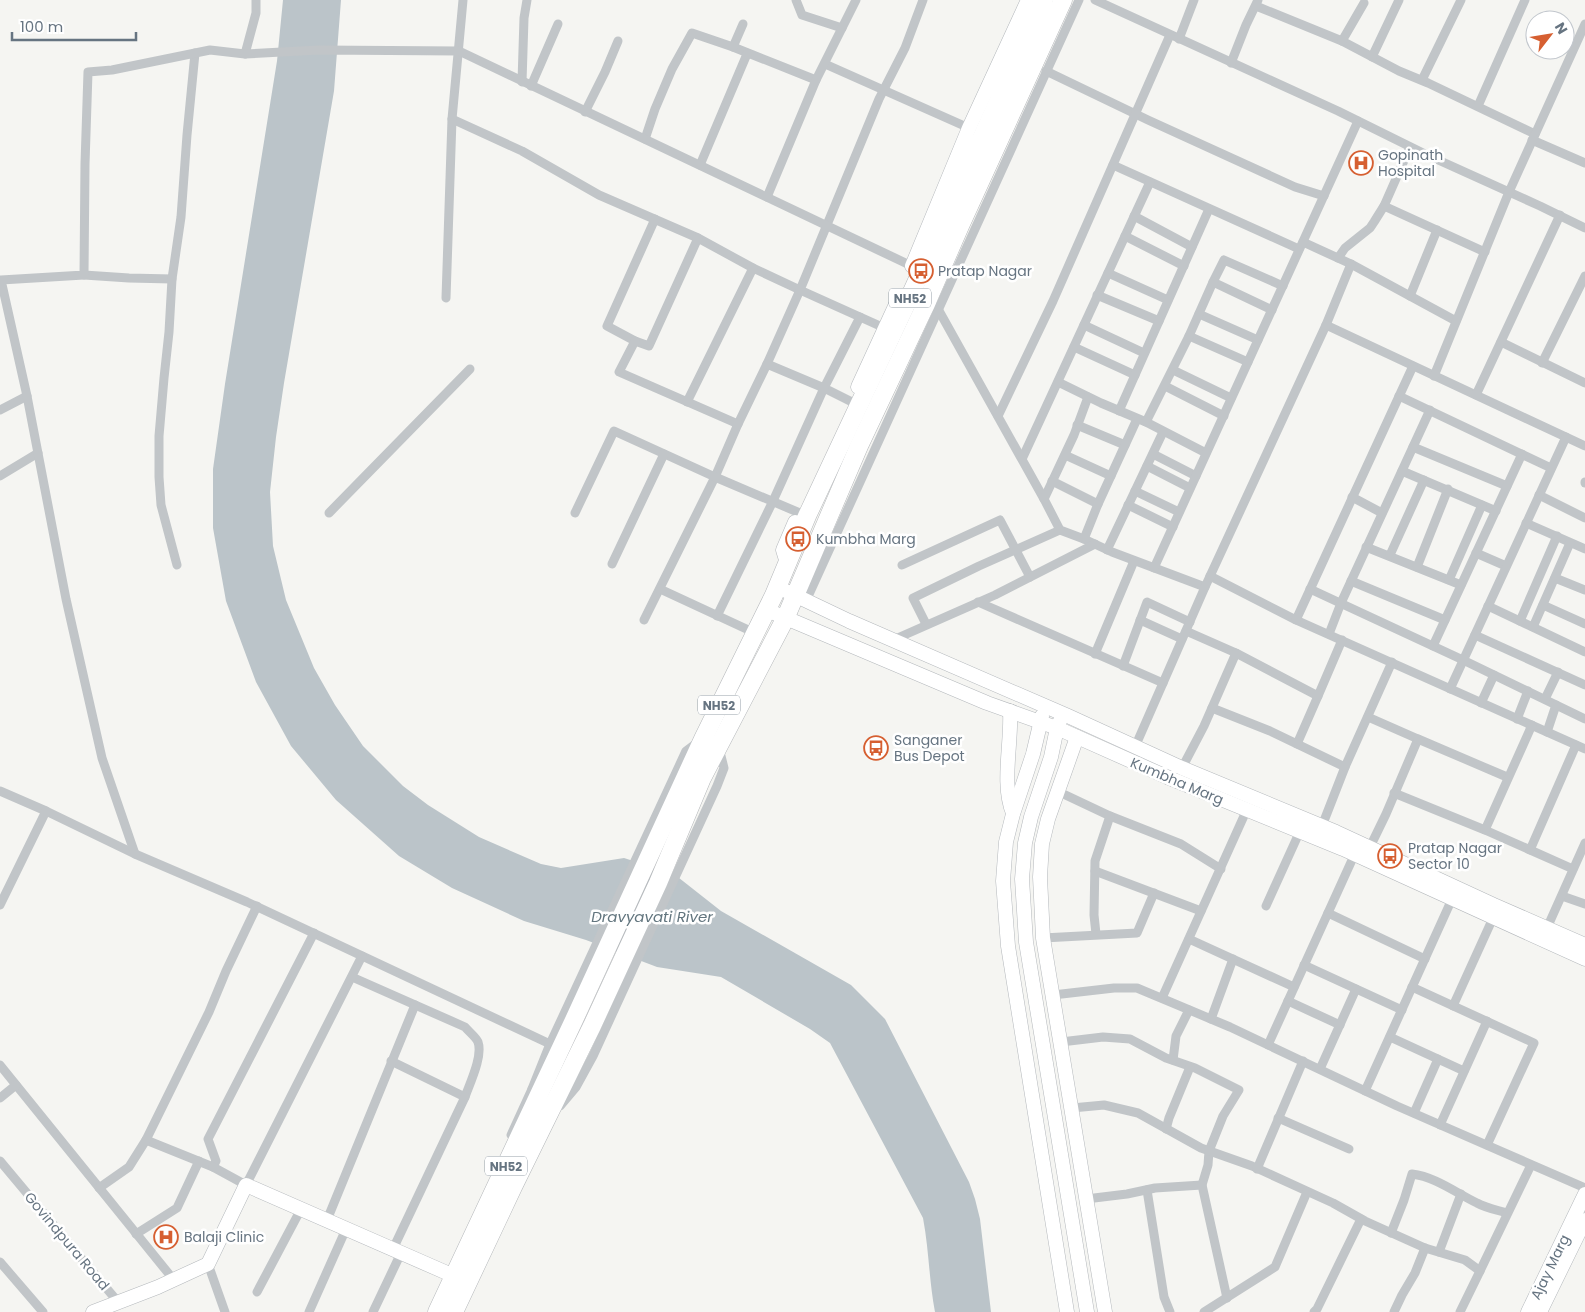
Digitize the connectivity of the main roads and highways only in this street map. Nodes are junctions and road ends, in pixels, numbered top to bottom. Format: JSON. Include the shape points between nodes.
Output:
{"nodes":[{"id":1,"x":1044,"y":0,"type":"edge"},
{"id":2,"x":1063,"y":0,"type":"edge"},
{"id":3,"x":925,"y":302,"type":"junction"},
{"id":4,"x":711,"y":742,"type":"junction"},
{"id":5,"x":682,"y":804,"type":"junction"},
{"id":6,"x":437,"y":1312,"type":"edge"},
{"id":7,"x":454,"y":1312,"type":"edge"}],
"edges":[{"from":1,"to":3,"type":"highway","number":"NH52","via":[[917,268]]},
{"from":2,"to":3,"type":"highway","number":"NH52"},
{"from":3,"to":4,"type":"highway","number":"NH52","via":[[859,446],[800,598]]},
{"from":3,"to":4,"type":"highway","number":"NH52","via":[[889,330],[804,514],[787,563]]},
{"from":4,"to":5,"type":"highway","number":"NH52"},
{"from":5,"to":6,"type":"highway","number":"NH52","via":[[535,1092],[451,1274]]},
{"from":5,"to":7,"type":"highway","number":"NH52","via":[[658,883]]}]}
